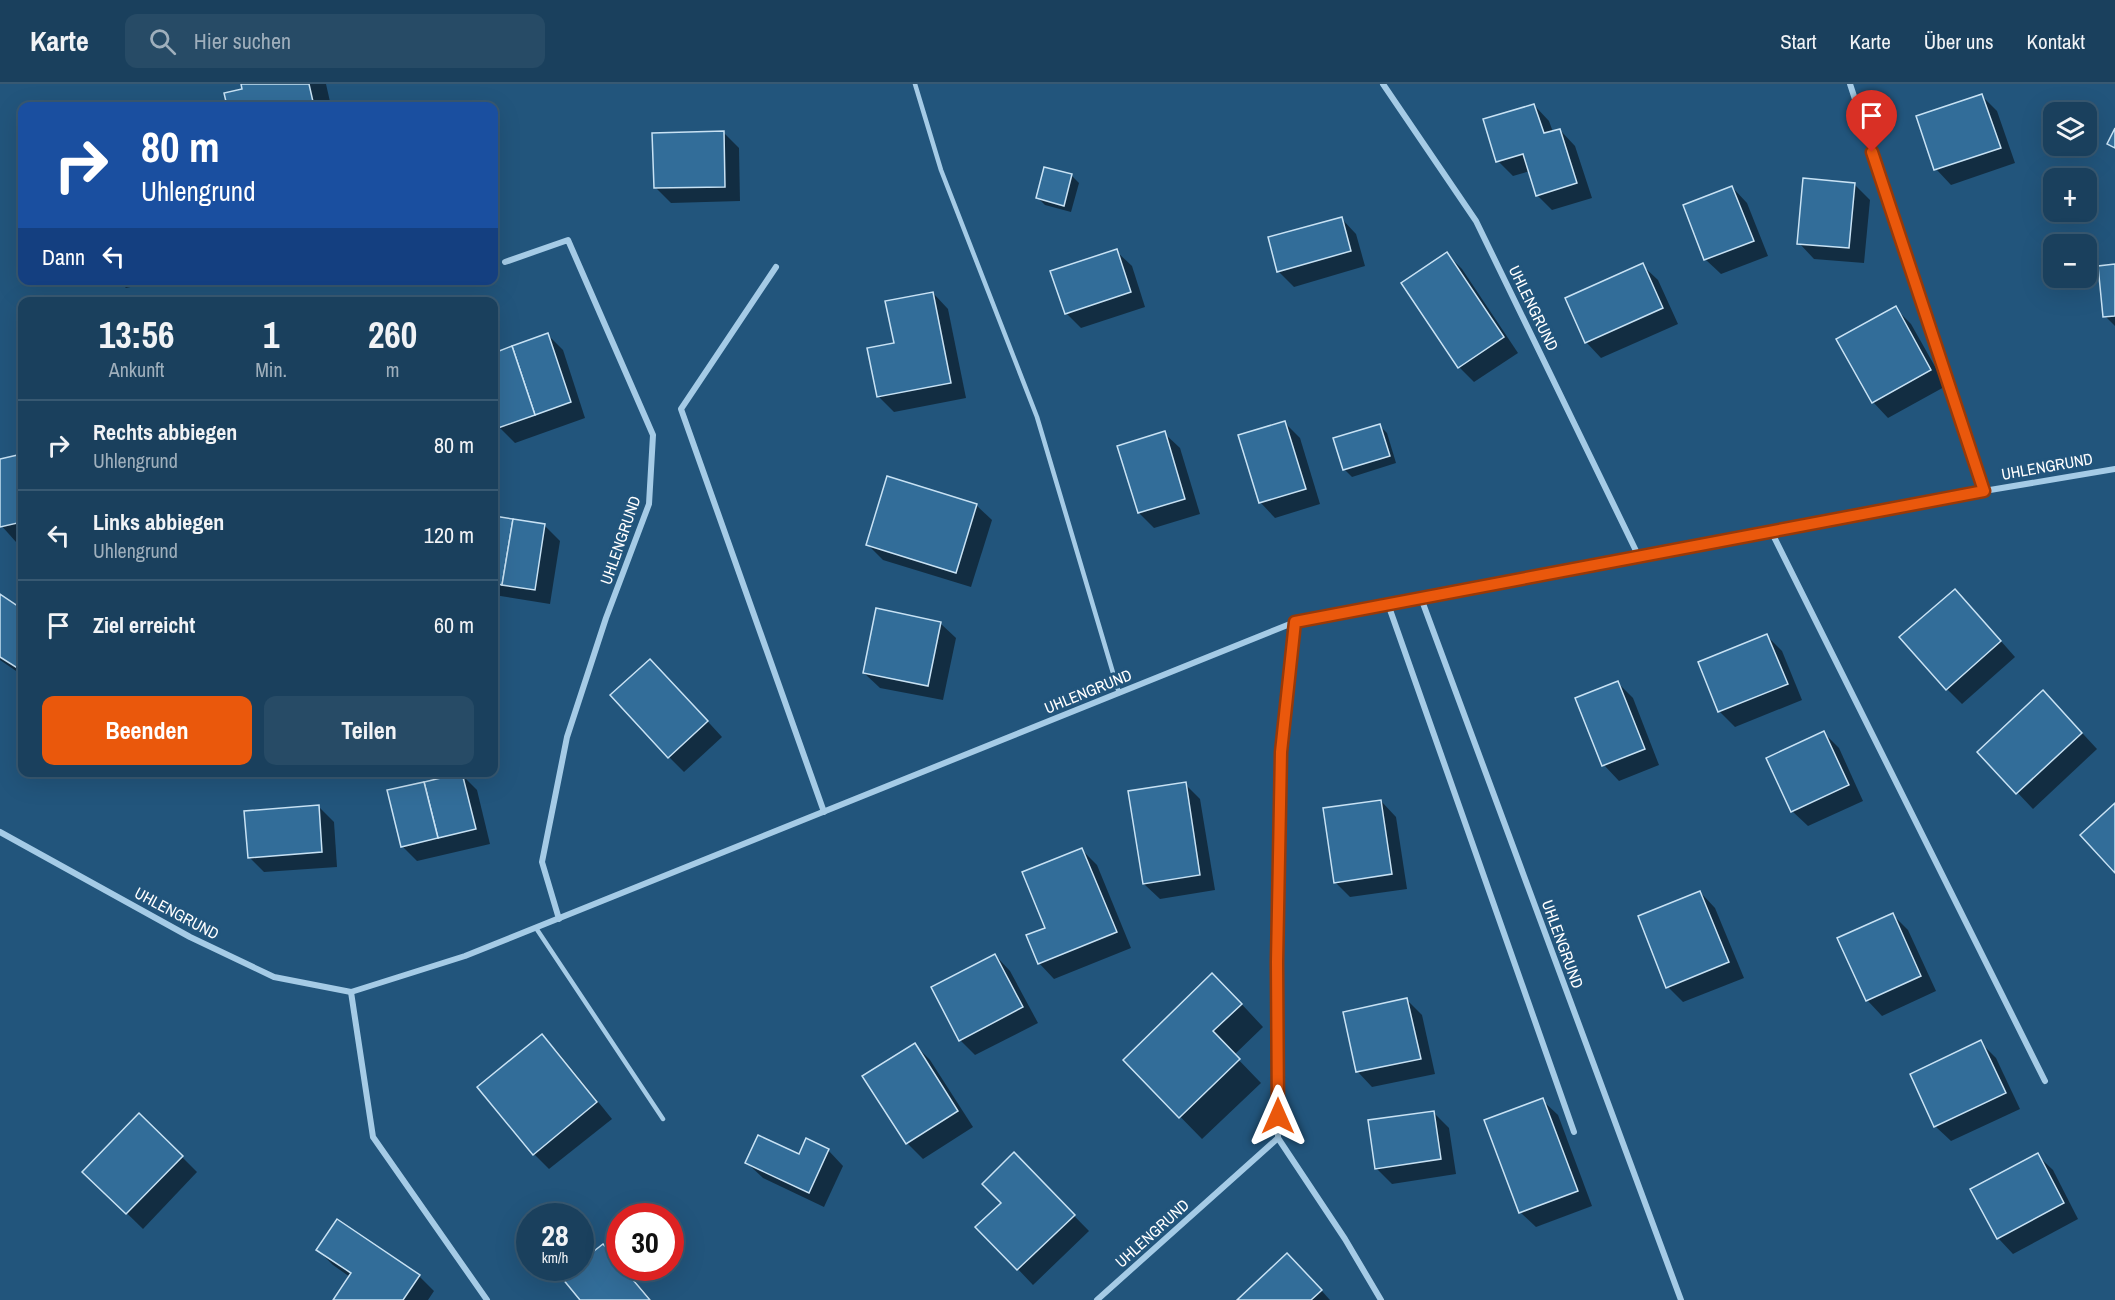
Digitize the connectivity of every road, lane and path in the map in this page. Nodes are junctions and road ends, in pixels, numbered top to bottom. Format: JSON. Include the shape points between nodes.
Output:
{"nodes":[{"id":1,"x":915,"y":84,"type":"edge"},
{"id":2,"x":1383,"y":84,"type":"edge"},
{"id":3,"x":1850,"y":84,"type":"edge"},
{"id":4,"x":505,"y":262,"type":"dead end"},
{"id":5,"x":776,"y":267,"type":"dead end"},
{"id":6,"x":2115,"y":469,"type":"edge"},
{"id":7,"x":1984,"y":491,"type":"junction"},
{"id":8,"x":1771,"y":531,"type":"junction"},
{"id":9,"x":1639,"y":557,"type":"junction"},
{"id":10,"x":1421,"y":598,"type":"junction"},
{"id":11,"x":1388,"y":604,"type":"junction"},
{"id":12,"x":1295,"y":622,"type":"junction"},
{"id":13,"x":1119,"y":693,"type":"junction"},
{"id":14,"x":824,"y":812,"type":"junction"},
{"id":15,"x":0,"y":832,"type":"edge"},
{"id":16,"x":559,"y":919,"type":"junction"},
{"id":17,"x":536,"y":928,"type":"junction"},
{"id":18,"x":351,"y":992,"type":"junction"},
{"id":19,"x":2044,"y":1081,"type":"dead end"},
{"id":20,"x":663,"y":1119,"type":"dead end"},
{"id":21,"x":1575,"y":1132,"type":"dead end"},
{"id":22,"x":1278,"y":1138,"type":"junction"},
{"id":23,"x":487,"y":1300,"type":"edge"},
{"id":24,"x":1097,"y":1300,"type":"edge"},
{"id":25,"x":1381,"y":1300,"type":"edge"},
{"id":26,"x":1681,"y":1300,"type":"edge"}],
"edges":[{"from":1,"to":13,"type":"lane","via":[[942,170],[1037,417]]},
{"from":2,"to":9,"type":"street","name":"UHLENGRUND","via":[[1476,220]]},
{"from":3,"to":7,"type":"street","name":"UHLENGRUND"},
{"from":4,"to":16,"type":"street","name":"UHLENGRUND","via":[[568,240],[653,435],[649,504],[567,737],[542,862]]},
{"from":5,"to":14,"type":"street","via":[[681,409]]},
{"from":6,"to":7,"type":"street","name":"UHLENGRUND"},
{"from":7,"to":8,"type":"street","name":"UHLENGRUND"},
{"from":8,"to":9,"type":"street","name":"UHLENGRUND"},
{"from":8,"to":19,"type":"street"},
{"from":9,"to":10,"type":"street","name":"UHLENGRUND"},
{"from":10,"to":11,"type":"street","name":"UHLENGRUND"},
{"from":10,"to":26,"type":"street","name":"UHLENGRUND"},
{"from":11,"to":12,"type":"street","name":"UHLENGRUND"},
{"from":11,"to":21,"type":"street"},
{"from":12,"to":13,"type":"street","name":"UHLENGRUND"},
{"from":12,"to":22,"type":"street","via":[[1281,752]]},
{"from":13,"to":14,"type":"street","name":"UHLENGRUND"},
{"from":14,"to":16,"type":"street","name":"UHLENGRUND"},
{"from":15,"to":18,"type":"street","name":"UHLENGRUND","via":[[190,937],[274,977]]},
{"from":16,"to":17,"type":"street","name":"UHLENGRUND"},
{"from":17,"to":18,"type":"street","name":"UHLENGRUND","via":[[465,957]]},
{"from":17,"to":20,"type":"lane"},
{"from":18,"to":23,"type":"street","via":[[373,1137]]},
{"from":22,"to":24,"type":"street","name":"UHLENGRUND"},
{"from":22,"to":25,"type":"street"}]}
